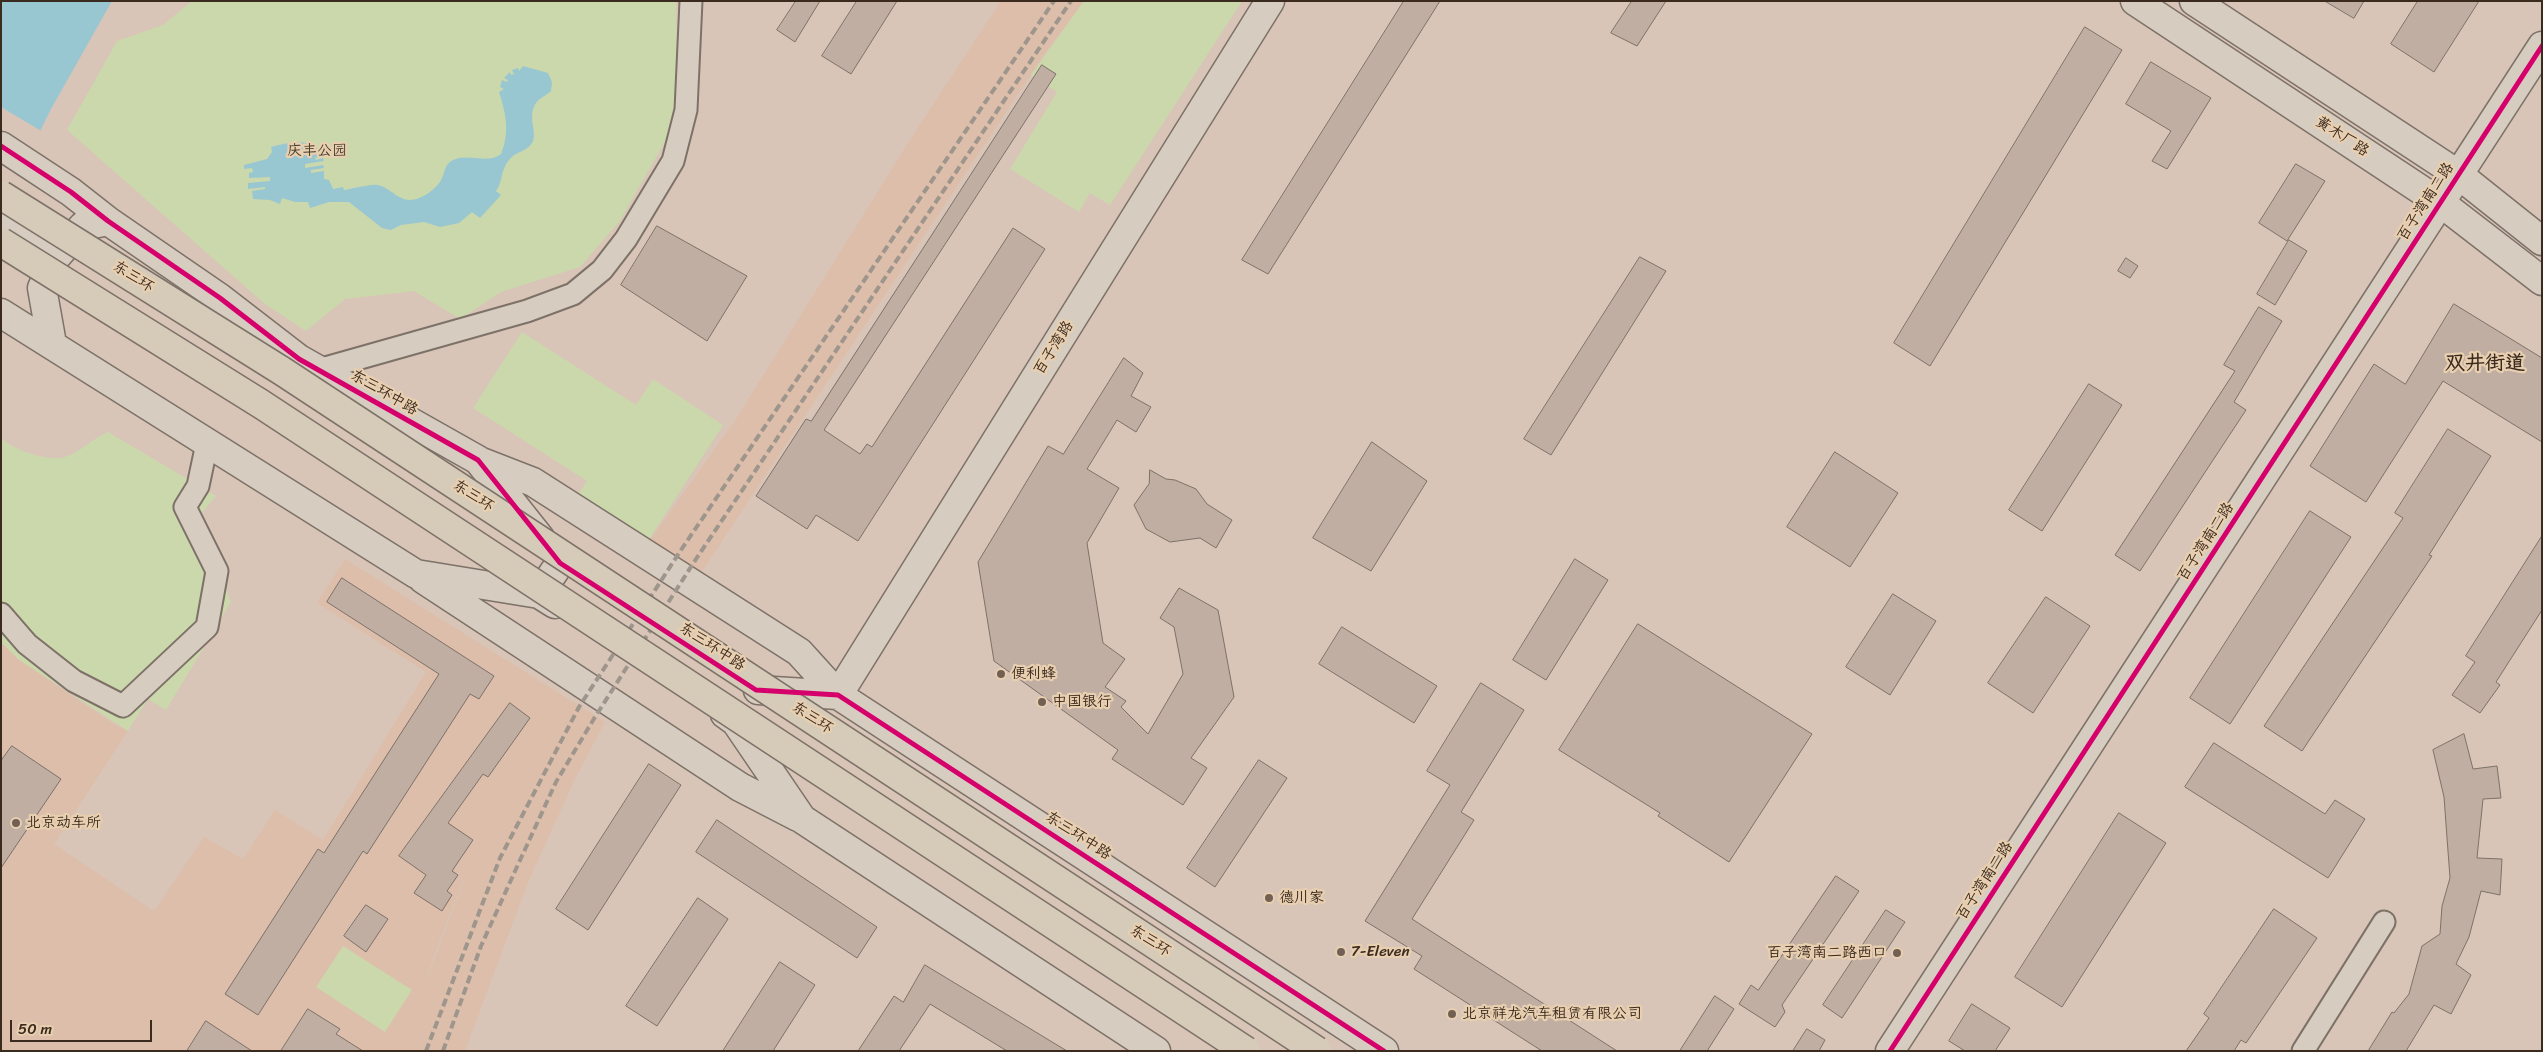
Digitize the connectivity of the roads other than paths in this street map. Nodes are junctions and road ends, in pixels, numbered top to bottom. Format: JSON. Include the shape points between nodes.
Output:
{"nodes":[{"id":1,"x":691,"y":1,"type":"edge"},
{"id":2,"x":1270,"y":1,"type":"edge"},
{"id":3,"x":2135,"y":1,"type":"edge"},
{"id":4,"x":2194,"y":1,"type":"edge"},
{"id":5,"x":2542,"y":46,"type":"edge"},
{"id":6,"x":1,"y":146,"type":"edge"},
{"id":7,"x":2459,"y":175,"type":"junction"},
{"id":8,"x":1,"y":195,"type":"edge"},
{"id":9,"x":2441,"y":203,"type":"junction"},
{"id":10,"x":1,"y":222,"type":"edge"},
{"id":11,"x":108,"y":222,"type":"junction"},
{"id":12,"x":2542,"y":241,"type":"edge"},
{"id":13,"x":1,"y":242,"type":"edge"},
{"id":14,"x":47,"y":251,"type":"junction"},
{"id":15,"x":2542,"y":281,"type":"edge"},
{"id":16,"x":1,"y":313,"type":"edge"},
{"id":17,"x":52,"y":344,"type":"junction"},
{"id":18,"x":318,"y":370,"type":"junction"},
{"id":19,"x":205,"y":453,"type":"dead end"},
{"id":20,"x":478,"y":460,"type":"junction"},
{"id":21,"x":560,"y":563,"type":"junction"},
{"id":22,"x":416,"y":574,"type":"junction"},
{"id":23,"x":540,"y":594,"type":"junction"},
{"id":24,"x":1,"y":614,"type":"edge"},
{"id":25,"x":756,"y":690,"type":"junction"},
{"id":26,"x":838,"y":695,"type":"junction"},
{"id":27,"x":736,"y":722,"type":"junction"},
{"id":28,"x":802,"y":819,"type":"junction"},
{"id":29,"x":2384,"y":922,"type":"dead end"},
{"id":30,"x":1156,"y":1051,"type":"edge"},
{"id":31,"x":1246,"y":1051,"type":"edge"},
{"id":32,"x":1317,"y":1051,"type":"edge"},
{"id":33,"x":1384,"y":1051,"type":"edge"},
{"id":34,"x":1890,"y":1051,"type":"edge"},
{"id":35,"x":2303,"y":1051,"type":"edge"}],
"edges":[{"from":1,"to":18,"type":"street","via":[[686,110],[673,161],[626,239],[602,270],[573,294],[527,311]]},
{"from":2,"to":26,"type":"street","name":"百子湾路"},
{"from":3,"to":9,"type":"street","name":"黄木厂路"},
{"from":4,"to":7,"type":"street"},
{"from":5,"to":7,"type":"street","name":"百子湾南二路"},
{"from":6,"to":11,"type":"street","name":"东三环中路","via":[[71,192]]},
{"from":7,"to":9,"type":"street","name":"百子湾南二路"},
{"from":7,"to":12,"type":"street"},
{"from":8,"to":32,"type":"highway","name":"东三环","bridge":true,"via":[[282,371]]},
{"from":9,"to":15,"type":"street","name":"黄木厂路"},
{"from":9,"to":34,"type":"street","name":"百子湾南二路"},
{"from":10,"to":14,"type":"street"},
{"from":11,"to":14,"type":"street","via":[[83,226]]},
{"from":11,"to":18,"type":"street","name":"东三环中路"},
{"from":13,"to":31,"type":"highway","bridge":true,"via":[[261,404]]},
{"from":14,"to":17,"type":"street","via":[[42,288]]},
{"from":16,"to":17,"type":"street"},
{"from":17,"to":22,"type":"street"},
{"from":18,"to":20,"type":"street","name":"东三环中路"},
{"from":19,"to":24,"type":"street","via":[[198,486],[185,507],[217,571],[207,626],[123,706],[74,681],[27,644]]},
{"from":20,"to":21,"type":"street","name":"东三环中路"},
{"from":20,"to":26,"type":"street","name":"东三环中路","via":[[533,482],[799,652]]},
{"from":21,"to":23,"type":"street"},
{"from":21,"to":25,"type":"street","name":"东三环中路"},
{"from":22,"to":23,"type":"street"},
{"from":22,"to":28,"type":"street","via":[[740,787]]},
{"from":23,"to":27,"type":"street"},
{"from":25,"to":26,"type":"street","name":"东三环中路"},
{"from":25,"to":27,"type":"street"},
{"from":26,"to":33,"type":"street","name":"东三环中路"},
{"from":27,"to":28,"type":"street"},
{"from":28,"to":30,"type":"street"},
{"from":29,"to":35,"type":"street"}]}
